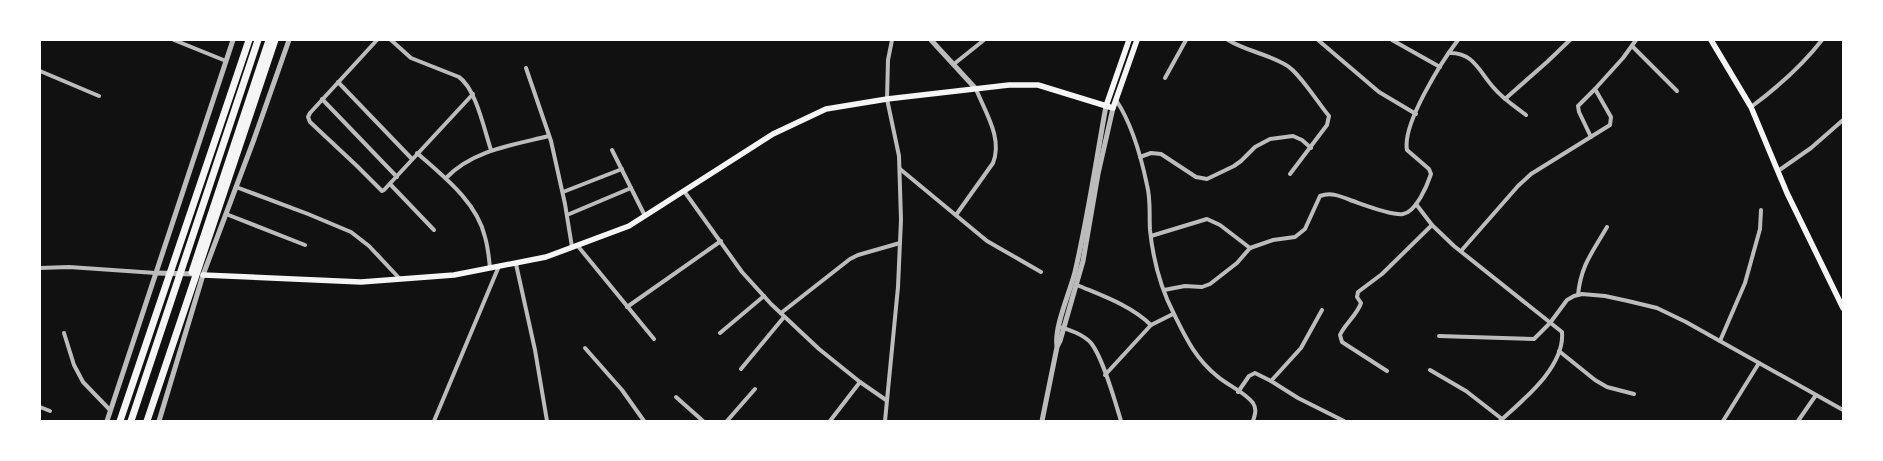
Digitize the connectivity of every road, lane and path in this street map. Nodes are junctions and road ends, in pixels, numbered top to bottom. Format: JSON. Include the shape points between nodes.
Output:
{"nodes":[{"id":1,"x":174,"y":40,"type":"edge"},
{"id":2,"x":233,"y":40,"type":"edge"},
{"id":3,"x":250,"y":40,"type":"edge"},
{"id":4,"x":258,"y":40,"type":"edge"},
{"id":5,"x":269,"y":40,"type":"edge"},
{"id":6,"x":275,"y":40,"type":"edge"},
{"id":7,"x":289,"y":40,"type":"edge"},
{"id":8,"x":377,"y":40,"type":"edge"},
{"id":9,"x":391,"y":40,"type":"edge"},
{"id":10,"x":892,"y":40,"type":"edge"},
{"id":11,"x":932,"y":40,"type":"edge"},
{"id":12,"x":984,"y":40,"type":"edge"},
{"id":13,"x":1129,"y":40,"type":"edge"},
{"id":14,"x":1137,"y":40,"type":"edge"},
{"id":15,"x":1186,"y":40,"type":"edge"},
{"id":16,"x":1228,"y":40,"type":"edge"},
{"id":17,"x":1392,"y":40,"type":"edge"},
{"id":18,"x":1458,"y":40,"type":"edge"},
{"id":19,"x":1570,"y":40,"type":"edge"},
{"id":20,"x":1636,"y":40,"type":"edge"},
{"id":21,"x":1711,"y":40,"type":"edge"},
{"id":22,"x":1822,"y":40,"type":"edge"},
{"id":23,"x":1321,"y":41,"type":"edge"},
{"id":24,"x":1632,"y":46,"type":"junction"},
{"id":25,"x":1449,"y":53,"type":"junction"},
{"id":26,"x":226,"y":61,"type":"junction"},
{"id":27,"x":954,"y":64,"type":"junction"},
{"id":28,"x":1440,"y":67,"type":"junction"},
{"id":29,"x":526,"y":68,"type":"dead end"},
{"id":30,"x":40,"y":71,"type":"edge"},
{"id":31,"x":1165,"y":78,"type":"dead end"},
{"id":32,"x":338,"y":82,"type":"junction"},
{"id":33,"x":976,"y":89,"type":"junction"},
{"id":34,"x":1595,"y":89,"type":"junction"},
{"id":35,"x":1677,"y":91,"type":"dead end"},
{"id":36,"x":473,"y":94,"type":"junction"},
{"id":37,"x":99,"y":96,"type":"dead end"},
{"id":38,"x":1109,"y":97,"type":"junction"},
{"id":39,"x":322,"y":99,"type":"junction"},
{"id":40,"x":887,"y":99,"type":"junction"},
{"id":41,"x":1505,"y":99,"type":"junction"},
{"id":42,"x":1116,"y":100,"type":"junction"},
{"id":43,"x":1106,"y":106,"type":"junction"},
{"id":44,"x":1751,"y":107,"type":"junction"},
{"id":45,"x":1113,"y":108,"type":"junction"},
{"id":46,"x":1416,"y":114,"type":"junction"},
{"id":47,"x":1526,"y":114,"type":"dead end"},
{"id":48,"x":1843,"y":120,"type":"edge"},
{"id":49,"x":549,"y":136,"type":"junction"},
{"id":50,"x":1591,"y":137,"type":"junction"},
{"id":51,"x":1311,"y":148,"type":"junction"},
{"id":52,"x":492,"y":150,"type":"junction"},
{"id":53,"x":612,"y":150,"type":"dead end"},
{"id":54,"x":417,"y":153,"type":"junction"},
{"id":55,"x":1140,"y":157,"type":"junction"},
{"id":56,"x":412,"y":159,"type":"junction"},
{"id":57,"x":622,"y":169,"type":"junction"},
{"id":58,"x":900,"y":170,"type":"junction"},
{"id":59,"x":1778,"y":171,"type":"junction"},
{"id":60,"x":1290,"y":174,"type":"dead end"},
{"id":61,"x":397,"y":176,"type":"junction"},
{"id":62,"x":446,"y":178,"type":"junction"},
{"id":63,"x":390,"y":184,"type":"junction"},
{"id":64,"x":236,"y":187,"type":"junction"},
{"id":65,"x":631,"y":188,"type":"junction"},
{"id":66,"x":684,"y":191,"type":"junction"},
{"id":67,"x":563,"y":192,"type":"junction"},
{"id":68,"x":1416,"y":204,"type":"junction"},
{"id":69,"x":1761,"y":210,"type":"dead end"},
{"id":70,"x":226,"y":214,"type":"junction"},
{"id":71,"x":567,"y":214,"type":"junction"},
{"id":72,"x":956,"y":215,"type":"junction"},
{"id":73,"x":645,"y":216,"type":"junction"},
{"id":74,"x":1432,"y":225,"type":"junction"},
{"id":75,"x":1607,"y":227,"type":"dead end"},
{"id":76,"x":434,"y":230,"type":"dead end"},
{"id":77,"x":1151,"y":236,"type":"junction"},
{"id":78,"x":721,"y":241,"type":"junction"},
{"id":79,"x":900,"y":243,"type":"junction"},
{"id":80,"x":306,"y":246,"type":"dead end"},
{"id":81,"x":575,"y":246,"type":"junction"},
{"id":82,"x":1250,"y":248,"type":"junction"},
{"id":83,"x":1460,"y":251,"type":"junction"},
{"id":84,"x":516,"y":264,"type":"junction"},
{"id":85,"x":499,"y":266,"type":"junction"},
{"id":86,"x":40,"y":268,"type":"edge"},
{"id":87,"x":490,"y":268,"type":"junction"},
{"id":88,"x":1041,"y":272,"type":"dead end"},
{"id":89,"x":156,"y":273,"type":"junction"},
{"id":90,"x":171,"y":274,"type":"junction"},
{"id":91,"x":197,"y":274,"type":"junction"},
{"id":92,"x":400,"y":279,"type":"junction"},
{"id":93,"x":1077,"y":285,"type":"junction"},
{"id":94,"x":1164,"y":290,"type":"junction"},
{"id":95,"x":1578,"y":295,"type":"junction"},
{"id":96,"x":764,"y":296,"type":"junction"},
{"id":97,"x":627,"y":307,"type":"junction"},
{"id":98,"x":1843,"y":308,"type":"edge"},
{"id":99,"x":1322,"y":310,"type":"dead end"},
{"id":100,"x":1174,"y":314,"type":"junction"},
{"id":101,"x":782,"y":315,"type":"junction"},
{"id":102,"x":1550,"y":323,"type":"junction"},
{"id":103,"x":1151,"y":325,"type":"junction"},
{"id":104,"x":1062,"y":327,"type":"junction"},
{"id":105,"x":64,"y":333,"type":"dead end"},
{"id":106,"x":720,"y":333,"type":"dead end"},
{"id":107,"x":1439,"y":336,"type":"dead end"},
{"id":108,"x":654,"y":339,"type":"dead end"},
{"id":109,"x":1720,"y":341,"type":"junction"},
{"id":110,"x":585,"y":348,"type":"dead end"},
{"id":111,"x":1559,"y":351,"type":"junction"},
{"id":112,"x":1759,"y":363,"type":"junction"},
{"id":113,"x":740,"y":369,"type":"dead end"},
{"id":114,"x":1430,"y":370,"type":"dead end"},
{"id":115,"x":1387,"y":371,"type":"dead end"},
{"id":116,"x":1105,"y":375,"type":"junction"},
{"id":117,"x":1271,"y":381,"type":"junction"},
{"id":118,"x":860,"y":382,"type":"junction"},
{"id":119,"x":755,"y":389,"type":"dead end"},
{"id":120,"x":1238,"y":392,"type":"junction"},
{"id":121,"x":1634,"y":394,"type":"dead end"},
{"id":122,"x":1816,"y":395,"type":"junction"},
{"id":123,"x":676,"y":397,"type":"dead end"},
{"id":124,"x":886,"y":400,"type":"junction"},
{"id":125,"x":40,"y":407,"type":"edge"},
{"id":126,"x":110,"y":410,"type":"junction"},
{"id":127,"x":1843,"y":410,"type":"edge"},
{"id":128,"x":50,"y":411,"type":"dead end"},
{"id":129,"x":1501,"y":420,"type":"edge"},
{"id":130,"x":107,"y":421,"type":"edge"},
{"id":131,"x":120,"y":421,"type":"edge"},
{"id":132,"x":131,"y":421,"type":"edge"},
{"id":133,"x":142,"y":421,"type":"edge"},
{"id":134,"x":147,"y":421,"type":"edge"},
{"id":135,"x":159,"y":421,"type":"edge"},
{"id":136,"x":434,"y":421,"type":"edge"},
{"id":137,"x":547,"y":421,"type":"edge"},
{"id":138,"x":644,"y":421,"type":"edge"},
{"id":139,"x":703,"y":421,"type":"edge"},
{"id":140,"x":727,"y":421,"type":"edge"},
{"id":141,"x":830,"y":421,"type":"edge"},
{"id":142,"x":885,"y":421,"type":"edge"},
{"id":143,"x":1044,"y":421,"type":"edge"},
{"id":144,"x":1121,"y":421,"type":"edge"},
{"id":145,"x":1253,"y":421,"type":"edge"},
{"id":146,"x":1344,"y":421,"type":"edge"},
{"id":147,"x":1723,"y":421,"type":"edge"},
{"id":148,"x":1798,"y":421,"type":"edge"}],
"edges":[{"from":1,"to":26,"type":"street"},
{"from":2,"to":26,"type":"street"},
{"from":3,"to":90,"type":"highway"},
{"from":4,"to":132,"type":"highway"},
{"from":5,"to":91,"type":"highway"},
{"from":6,"to":91,"type":"highway"},
{"from":7,"to":64,"type":"street"},
{"from":8,"to":32,"type":"street"},
{"from":9,"to":36,"type":"street","via":[[411,58],[459,77]]},
{"from":10,"to":40,"type":"street"},
{"from":11,"to":27,"type":"street"},
{"from":12,"to":27,"type":"street"},
{"from":13,"to":38,"type":"main road"},
{"from":14,"to":42,"type":"main road"},
{"from":15,"to":31,"type":"street"},
{"from":16,"to":51,"type":"street","via":[[1286,65],[1297,74],[1329,116],[1328,123]]},
{"from":17,"to":28,"type":"street"},
{"from":18,"to":25,"type":"street"},
{"from":19,"to":41,"type":"street"},
{"from":20,"to":24,"type":"street"},
{"from":21,"to":44,"type":"main road"},
{"from":22,"to":44,"type":"street","via":[[1795,71]]},
{"from":23,"to":46,"type":"street","via":[[1379,92]]},
{"from":24,"to":34,"type":"street"},
{"from":24,"to":35,"type":"street"},
{"from":25,"to":28,"type":"street"},
{"from":25,"to":41,"type":"street","via":[[1458,52],[1472,60]]},
{"from":26,"to":89,"type":"street"},
{"from":27,"to":33,"type":"street"},
{"from":28,"to":46,"type":"street"},
{"from":29,"to":49,"type":"street"},
{"from":30,"to":37,"type":"street"},
{"from":32,"to":39,"type":"street"},
{"from":32,"to":56,"type":"street"},
{"from":33,"to":40,"type":"main road"},
{"from":33,"to":43,"type":"main road","via":[[1038,85]]},
{"from":33,"to":72,"type":"street","via":[[996,140],[996,154]]},
{"from":34,"to":50,"type":"street","via":[[1578,106]]},
{"from":34,"to":50,"type":"street","via":[[1612,120],[1607,128]]},
{"from":36,"to":52,"type":"street"},
{"from":36,"to":54,"type":"street"},
{"from":38,"to":42,"type":"street"},
{"from":38,"to":43,"type":"main road"},
{"from":39,"to":61,"type":"street"},
{"from":39,"to":63,"type":"street","via":[[308,115],[310,122],[381,190]]},
{"from":40,"to":58,"type":"street"},
{"from":40,"to":66,"type":"main road","via":[[826,109],[773,134]]},
{"from":41,"to":47,"type":"street"},
{"from":42,"to":45,"type":"main road"},
{"from":42,"to":55,"type":"street"},
{"from":43,"to":45,"type":"main road"},
{"from":43,"to":104,"type":"street","via":[[1084,232]]},
{"from":44,"to":59,"type":"main road"},
{"from":45,"to":93,"type":"street"},
{"from":46,"to":68,"type":"street","via":[[1406,141],[1407,150],[1431,174]]},
{"from":48,"to":59,"type":"street"},
{"from":49,"to":52,"type":"street"},
{"from":49,"to":67,"type":"street"},
{"from":50,"to":83,"type":"street","via":[[1531,174]]},
{"from":51,"to":55,"type":"street","via":[[1293,136],[1270,139],[1255,147],[1234,166],[1207,179],[1196,178],[1161,154]]},
{"from":51,"to":60,"type":"street"},
{"from":52,"to":62,"type":"street","via":[[465,162]]},
{"from":53,"to":57,"type":"street"},
{"from":54,"to":56,"type":"street"},
{"from":54,"to":62,"type":"street"},
{"from":55,"to":77,"type":"street","via":[[1148,186]]},
{"from":56,"to":61,"type":"street"},
{"from":57,"to":65,"type":"street"},
{"from":57,"to":67,"type":"street"},
{"from":58,"to":72,"type":"street"},
{"from":58,"to":79,"type":"street"},
{"from":59,"to":98,"type":"main road"},
{"from":61,"to":63,"type":"street"},
{"from":62,"to":87,"type":"street","via":[[473,210],[482,229]]},
{"from":63,"to":76,"type":"street"},
{"from":64,"to":70,"type":"street"},
{"from":64,"to":92,"type":"street","via":[[350,232],[369,246]]},
{"from":65,"to":71,"type":"street"},
{"from":65,"to":73,"type":"street"},
{"from":66,"to":73,"type":"main road"},
{"from":66,"to":78,"type":"street"},
{"from":67,"to":71,"type":"street"},
{"from":68,"to":74,"type":"street"},
{"from":68,"to":82,"type":"street","via":[[1401,215],[1326,194],[1320,196],[1300,235]]},
{"from":69,"to":109,"type":"street","via":[[1760,230],[1745,283]]},
{"from":70,"to":80,"type":"street"},
{"from":70,"to":91,"type":"street"},
{"from":71,"to":81,"type":"street"},
{"from":72,"to":88,"type":"street","via":[[987,241]]},
{"from":73,"to":81,"type":"main road","via":[[629,226]]},
{"from":74,"to":83,"type":"street"},
{"from":74,"to":115,"type":"street","via":[[1382,274],[1358,292],[1360,308],[1340,335],[1342,342]]},
{"from":75,"to":95,"type":"street","via":[[1580,276]]},
{"from":77,"to":82,"type":"street","via":[[1207,218]]},
{"from":77,"to":94,"type":"street"},
{"from":78,"to":96,"type":"street","via":[[742,272]]},
{"from":78,"to":97,"type":"street"},
{"from":79,"to":101,"type":"street","via":[[850,259]]},
{"from":79,"to":124,"type":"street","via":[[894,342]]},
{"from":81,"to":84,"type":"main road"},
{"from":81,"to":97,"type":"street"},
{"from":82,"to":94,"type":"street","via":[[1210,284]]},
{"from":83,"to":102,"type":"street"},
{"from":84,"to":85,"type":"main road"},
{"from":84,"to":137,"type":"street"},
{"from":85,"to":87,"type":"main road"},
{"from":85,"to":136,"type":"street"},
{"from":86,"to":89,"type":"street"},
{"from":87,"to":92,"type":"main road","via":[[454,275]]},
{"from":89,"to":90,"type":"street"},
{"from":89,"to":126,"type":"street"},
{"from":90,"to":91,"type":"street"},
{"from":90,"to":131,"type":"highway"},
{"from":91,"to":92,"type":"main road","via":[[361,282]]},
{"from":91,"to":133,"type":"highway"},
{"from":91,"to":134,"type":"highway"},
{"from":91,"to":135,"type":"street"},
{"from":93,"to":103,"type":"street","via":[[1124,304]]},
{"from":93,"to":104,"type":"street"},
{"from":94,"to":100,"type":"street"},
{"from":95,"to":102,"type":"street","via":[[1567,300]]},
{"from":95,"to":109,"type":"street","via":[[1605,296],[1657,308]]},
{"from":96,"to":101,"type":"street"},
{"from":96,"to":106,"type":"street"},
{"from":97,"to":108,"type":"street"},
{"from":99,"to":117,"type":"street","via":[[1301,348]]},
{"from":100,"to":103,"type":"street"},
{"from":100,"to":120,"type":"street","via":[[1204,366]]},
{"from":101,"to":113,"type":"street"},
{"from":101,"to":118,"type":"street"},
{"from":102,"to":107,"type":"street","via":[[1537,337],[1528,340]]},
{"from":102,"to":111,"type":"street","via":[[1562,332]]},
{"from":103,"to":116,"type":"street"},
{"from":104,"to":116,"type":"street","via":[[1084,337],[1092,345]]},
{"from":104,"to":143,"type":"street"},
{"from":105,"to":126,"type":"street","via":[[80,378]]},
{"from":109,"to":112,"type":"street"},
{"from":110,"to":138,"type":"street"},
{"from":111,"to":121,"type":"street","via":[[1594,380]]},
{"from":111,"to":129,"type":"street","via":[[1540,384]]},
{"from":112,"to":122,"type":"street"},
{"from":112,"to":147,"type":"street"},
{"from":114,"to":129,"type":"street","via":[[1466,391]]},
{"from":116,"to":144,"type":"street"},
{"from":117,"to":120,"type":"street","via":[[1252,374]]},
{"from":117,"to":146,"type":"street"},
{"from":118,"to":124,"type":"street"},
{"from":118,"to":141,"type":"street"},
{"from":119,"to":140,"type":"street"},
{"from":120,"to":145,"type":"street","via":[[1254,404]]},
{"from":122,"to":127,"type":"street"},
{"from":122,"to":148,"type":"street"},
{"from":123,"to":139,"type":"street"},
{"from":124,"to":142,"type":"street"},
{"from":125,"to":128,"type":"street"},
{"from":126,"to":130,"type":"street"}]}
